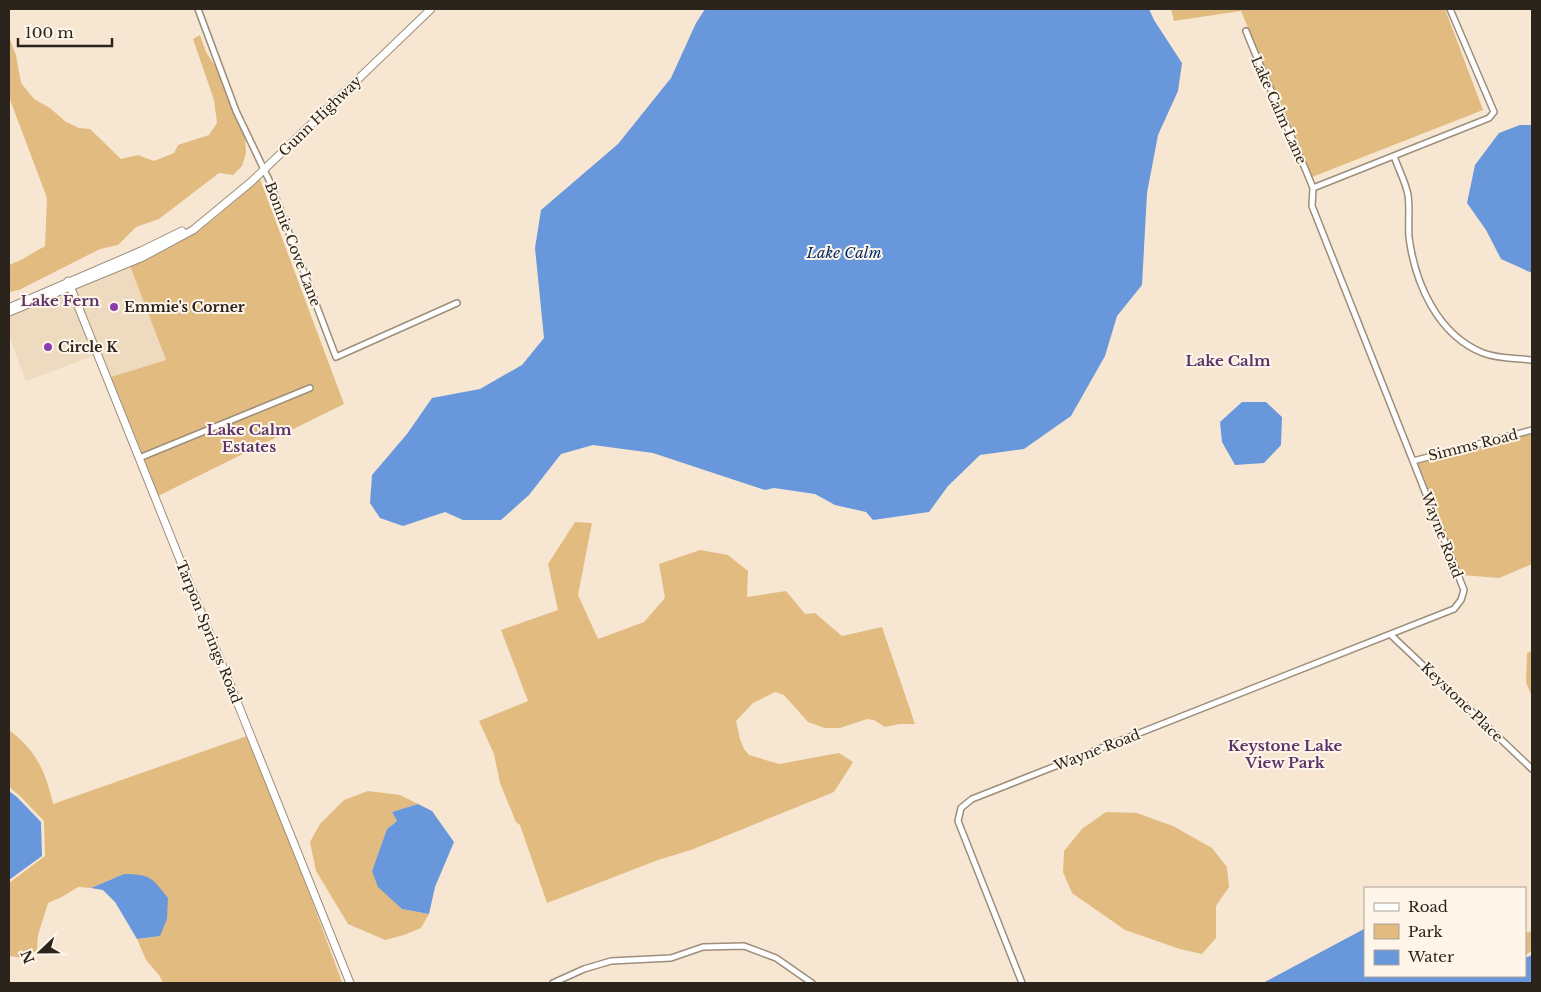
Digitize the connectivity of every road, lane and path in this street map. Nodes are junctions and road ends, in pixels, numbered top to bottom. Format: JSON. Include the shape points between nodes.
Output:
{"nodes":[{"id":1,"x":198,"y":9,"type":"edge"},
{"id":2,"x":431,"y":9,"type":"edge"},
{"id":3,"x":1450,"y":9,"type":"edge"},
{"id":4,"x":1246,"y":32,"type":"dead end"},
{"id":5,"x":1394,"y":156,"type":"junction"},
{"id":6,"x":264,"y":170,"type":"junction"},
{"id":7,"x":1313,"y":188,"type":"junction"},
{"id":8,"x":69,"y":284,"type":"junction"},
{"id":9,"x":457,"y":303,"type":"dead end"},
{"id":10,"x":9,"y":310,"type":"edge"},
{"id":11,"x":1532,"y":360,"type":"edge"},
{"id":12,"x":310,"y":388,"type":"dead end"},
{"id":13,"x":1532,"y":430,"type":"edge"},
{"id":14,"x":139,"y":458,"type":"junction"},
{"id":15,"x":1413,"y":460,"type":"junction"},
{"id":16,"x":1391,"y":634,"type":"junction"},
{"id":17,"x":1532,"y":769,"type":"edge"},
{"id":18,"x":350,"y":983,"type":"edge"},
{"id":19,"x":553,"y":983,"type":"edge"},
{"id":20,"x":812,"y":983,"type":"edge"},
{"id":21,"x":1022,"y":983,"type":"edge"}],
"edges":[{"from":1,"to":6,"type":"street","name":"Bonnie Cove Lane","via":[[236,111]]},
{"from":2,"to":6,"type":"main road","name":"Gunn Highway"},
{"from":3,"to":5,"type":"street","via":[[1494,112],[1489,118]]},
{"from":4,"to":7,"type":"street","name":"Lake Calm Lane"},
{"from":5,"to":7,"type":"street"},
{"from":5,"to":11,"type":"street","via":[[1408,194],[1413,259],[1426,295],[1442,323],[1460,341],[1484,353]]},
{"from":6,"to":8,"type":"main road","name":"Gunn Highway","via":[[205,220]]},
{"from":6,"to":9,"type":"street","name":"Bonnie Cove Lane","via":[[336,358]]},
{"from":7,"to":15,"type":"street","name":"Wayne Road","via":[[1312,206]]},
{"from":8,"to":10,"type":"main road","name":"Gunn Highway"},
{"from":8,"to":14,"type":"main road","name":"Tarpon Springs Road"},
{"from":12,"to":14,"type":"street"},
{"from":13,"to":15,"type":"street","name":"Simms Road"},
{"from":14,"to":18,"type":"main road","name":"Tarpon Springs Road"},
{"from":15,"to":16,"type":"street","name":"Wayne Road","via":[[1464,590],[1454,609]]},
{"from":16,"to":17,"type":"street","name":"Keystone Place"},
{"from":16,"to":21,"type":"street","name":"Wayne Road","via":[[972,799],[961,808],[958,821]]},
{"from":19,"to":20,"type":"street","via":[[611,961],[671,958],[703,947],[744,946],[776,958]]}]}
